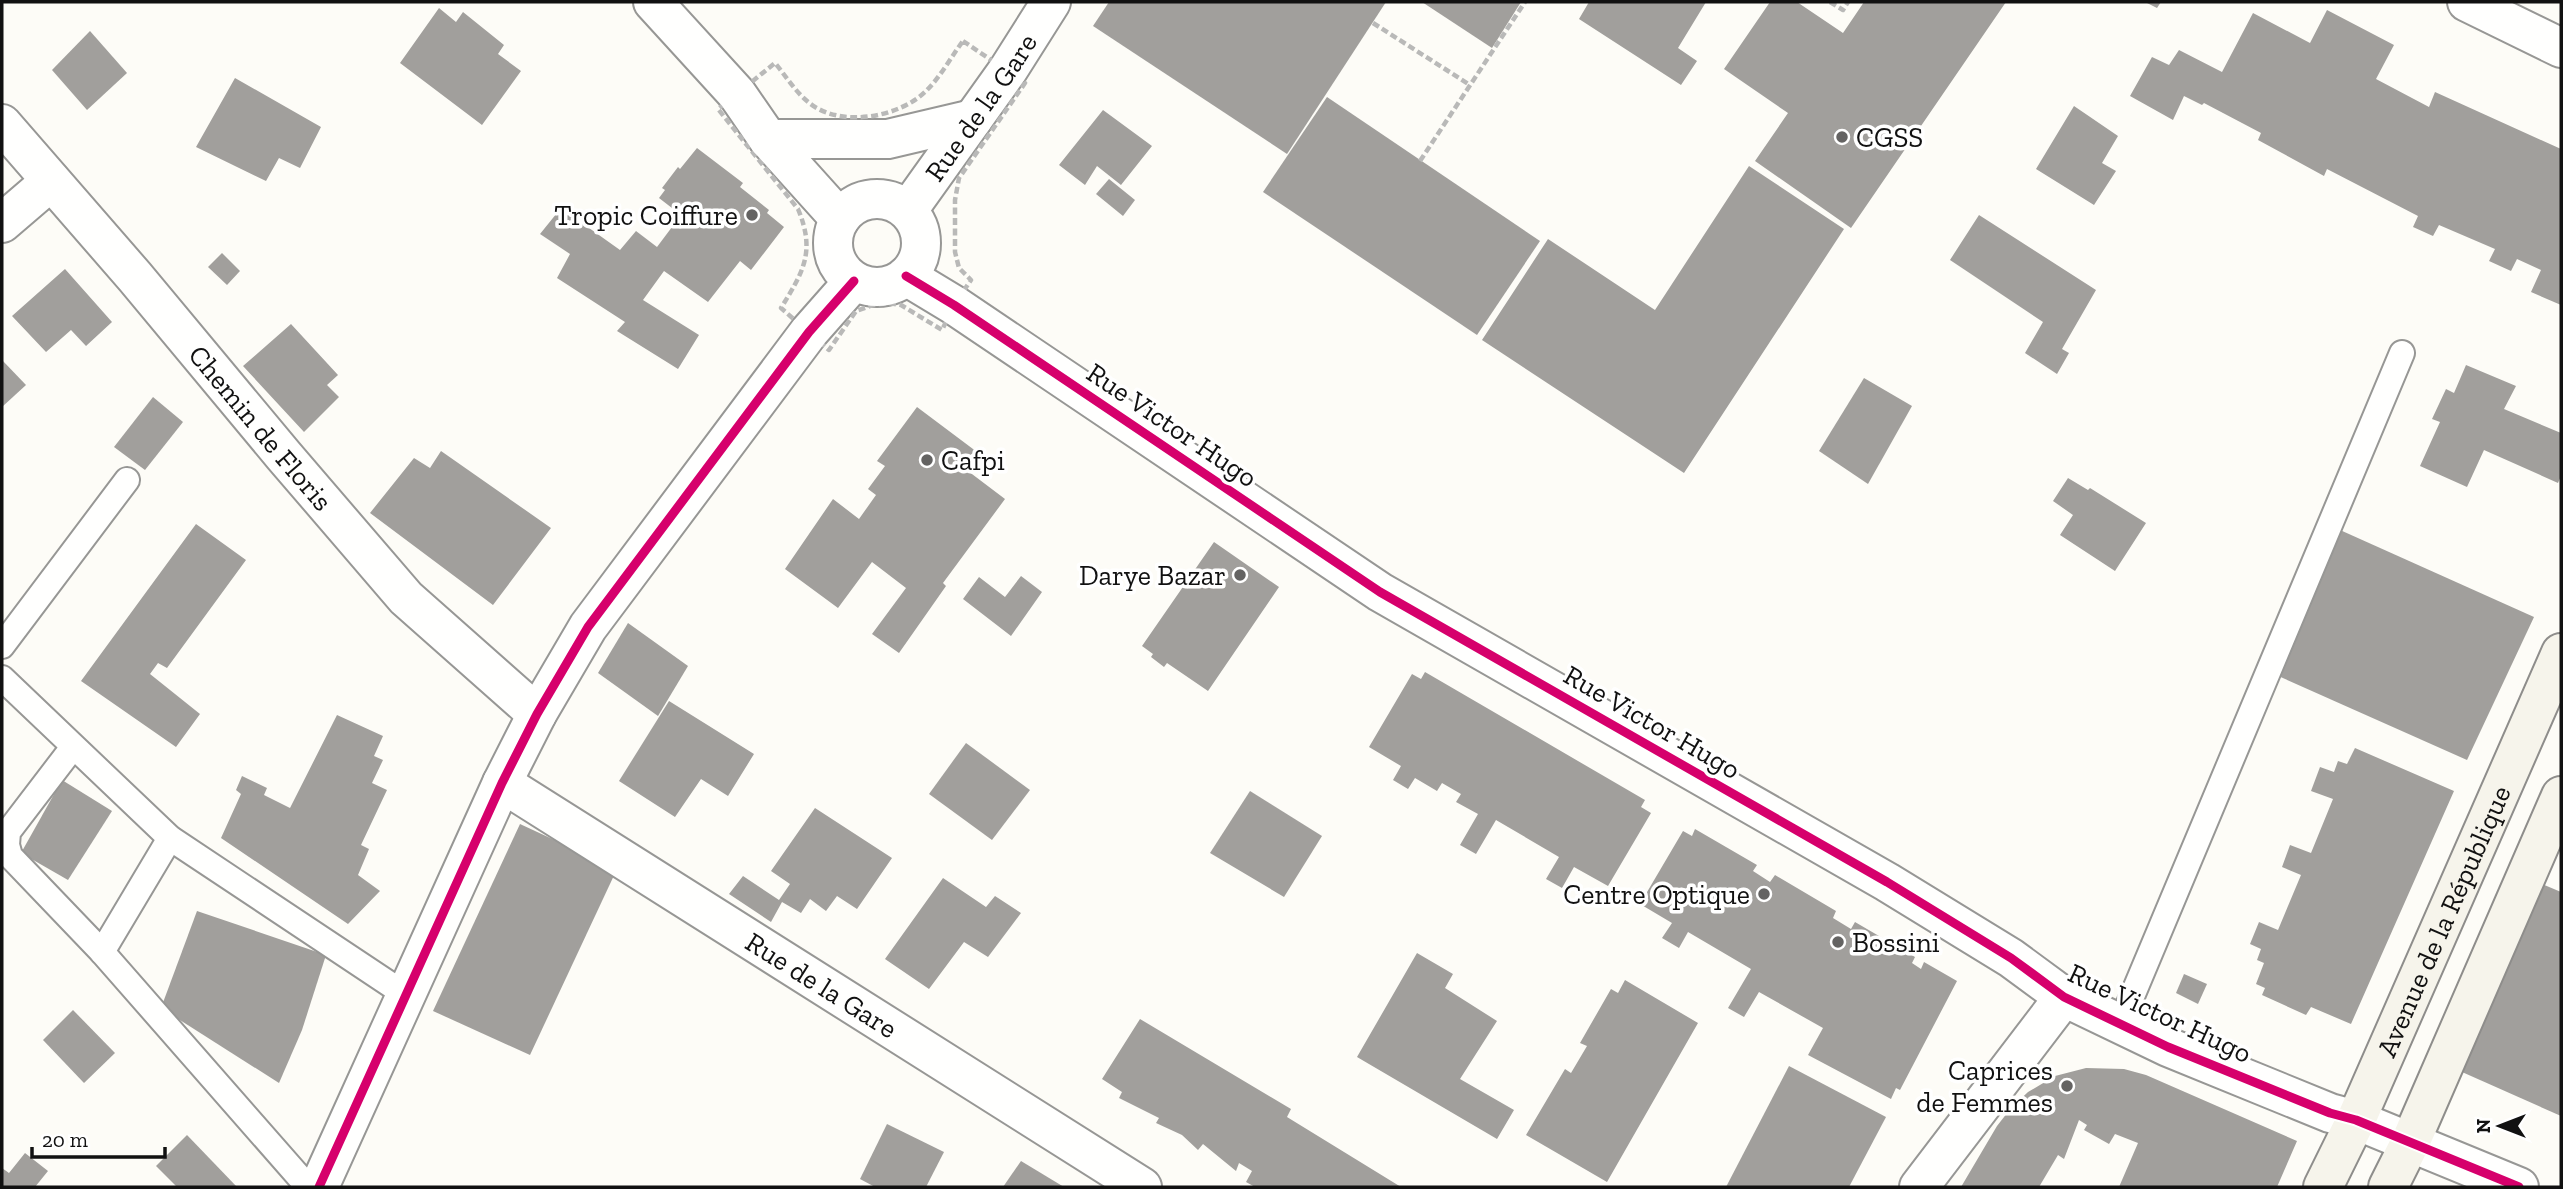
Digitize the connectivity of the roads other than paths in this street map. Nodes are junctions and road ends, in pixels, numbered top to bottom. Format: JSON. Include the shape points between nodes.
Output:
{"nodes":[{"id":1,"x":653,"y":2,"type":"edge"},
{"id":2,"x":1051,"y":2,"type":"edge"},
{"id":3,"x":2468,"y":2,"type":"edge"},
{"id":4,"x":2561,"y":48,"type":"edge"},
{"id":5,"x":973,"y":118,"type":"junction"},
{"id":6,"x":2,"y":124,"type":"edge"},
{"id":7,"x":768,"y":139,"type":"junction"},
{"id":8,"x":51,"y":180,"type":"junction"},
{"id":9,"x":908,"y":210,"type":"junction"},
{"id":10,"x":840,"y":219,"type":"junction"},
{"id":11,"x":2,"y":223,"type":"edge"},
{"id":12,"x":906,"y":276,"type":"junction"},
{"id":13,"x":854,"y":281,"type":"junction"},
{"id":14,"x":2402,"y":353,"type":"dead end"},
{"id":15,"x":127,"y":480,"type":"dead end"},
{"id":16,"x":2,"y":646,"type":"edge"},
{"id":17,"x":2561,"y":653,"type":"edge"},
{"id":18,"x":2,"y":678,"type":"edge"},
{"id":19,"x":537,"y":714,"type":"junction"},
{"id":20,"x":73,"y":747,"type":"junction"},
{"id":21,"x":502,"y":783,"type":"junction"},
{"id":22,"x":2559,"y":808,"type":"edge"},
{"id":23,"x":170,"y":838,"type":"junction"},
{"id":24,"x":102,"y":952,"type":"junction"},
{"id":25,"x":2011,"y":958,"type":"junction"},
{"id":26,"x":406,"y":995,"type":"junction"},
{"id":27,"x":2063,"y":998,"type":"junction"},
{"id":28,"x":2120,"y":1025,"type":"junction"},
{"id":29,"x":2028,"y":1043,"type":"junction"},
{"id":30,"x":2356,"y":1120,"type":"junction"},
{"id":31,"x":2410,"y":1143,"type":"junction"},
{"id":32,"x":308,"y":1187,"type":"edge"},
{"id":33,"x":319,"y":1187,"type":"edge"},
{"id":34,"x":1142,"y":1187,"type":"edge"},
{"id":35,"x":1919,"y":1187,"type":"edge"},
{"id":36,"x":2323,"y":1187,"type":"edge"},
{"id":37,"x":2388,"y":1187,"type":"edge"},
{"id":38,"x":2519,"y":1187,"type":"edge"}],
"edges":[{"from":1,"to":7,"type":"street","via":[[737,94]]},
{"from":2,"to":5,"type":"street","name":"Rue de la Gare"},
{"from":3,"to":4,"type":"street"},
{"from":5,"to":7,"type":"street","via":[[888,139]]},
{"from":5,"to":9,"type":"street","name":"Rue de la Gare"},
{"from":6,"to":8,"type":"street","name":"Chemin de Floris"},
{"from":7,"to":10,"type":"street"},
{"from":8,"to":11,"type":"street"},
{"from":8,"to":19,"type":"street","name":"Chemin de Floris","via":[[406,598]]},
{"from":9,"to":10,"type":"street","via":[[897,202],[871,198],[848,209]]},
{"from":9,"to":12,"type":"street","via":[[921,236],[916,265]]},
{"from":10,"to":13,"type":"street","via":[[832,246],[843,272]]},
{"from":12,"to":13,"type":"street","via":[[881,287]]},
{"from":12,"to":25,"type":"street","name":"Rue Victor Hugo","via":[[1380,592],[1887,882]]},
{"from":13,"to":19,"type":"street","via":[[809,332],[588,627]]},
{"from":14,"to":28,"type":"lane"},
{"from":15,"to":16,"type":"lane"},
{"from":17,"to":30,"type":"main road","name":"Avenue de la République"},
{"from":18,"to":20,"type":"lane"},
{"from":19,"to":21,"type":"street"},
{"from":20,"to":23,"type":"lane"},
{"from":20,"to":24,"type":"lane","via":[[8,832],[7,845],[10,856]]},
{"from":21,"to":26,"type":"street"},
{"from":21,"to":34,"type":"street","name":"Rue de la Gare"},
{"from":22,"to":31,"type":"main road","name":"Avenue de la République"},
{"from":23,"to":24,"type":"lane"},
{"from":23,"to":26,"type":"lane"},
{"from":24,"to":32,"type":"lane"},
{"from":25,"to":27,"type":"street","name":"Rue Victor Hugo"},
{"from":25,"to":29,"type":"street","via":[[2028,1012]]},
{"from":26,"to":33,"type":"street"},
{"from":27,"to":28,"type":"street","name":"Rue Victor Hugo"},
{"from":27,"to":29,"type":"street"},
{"from":28,"to":30,"type":"street","name":"Rue Victor Hugo"},
{"from":29,"to":35,"type":"street"},
{"from":30,"to":31,"type":"street","name":"Rue Victor Hugo"},
{"from":30,"to":36,"type":"main road","name":"Avenue de la République"},
{"from":31,"to":37,"type":"main road","name":"Avenue de la République"},
{"from":31,"to":38,"type":"street","name":"Rue Victor Hugo"}]}
